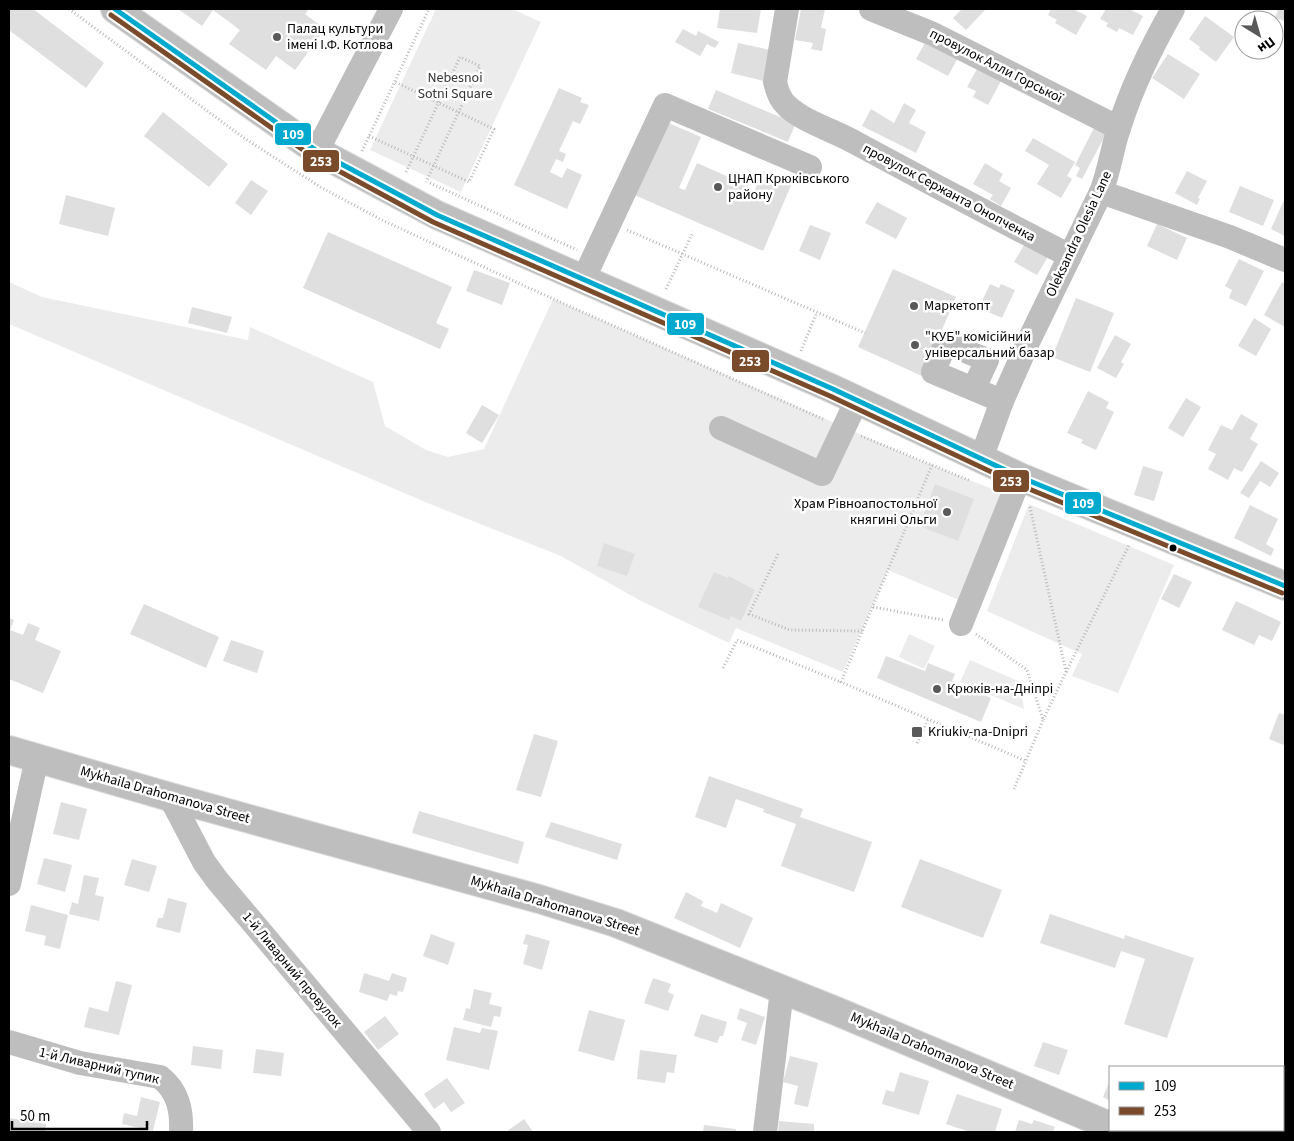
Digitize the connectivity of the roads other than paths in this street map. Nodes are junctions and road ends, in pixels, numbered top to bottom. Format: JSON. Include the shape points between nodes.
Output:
{"nodes":[{"id":1,"x":115,"y":9,"type":"edge"},
{"id":2,"x":391,"y":9,"type":"edge"},
{"id":3,"x":787,"y":9,"type":"edge"},
{"id":4,"x":871,"y":9,"type":"edge"},
{"id":5,"x":1173,"y":9,"type":"edge"},
{"id":6,"x":1119,"y":128,"type":"junction"},
{"id":7,"x":323,"y":141,"type":"junction"},
{"id":8,"x":810,"y":167,"type":"dead end"},
{"id":9,"x":1102,"y":192,"type":"junction"},
{"id":10,"x":1070,"y":256,"type":"junction"},
{"id":11,"x":1285,"y":260,"type":"edge"},
{"id":12,"x":589,"y":268,"type":"junction"},
{"id":13,"x":974,"y":388,"type":"dead end"},
{"id":14,"x":857,"y":400,"type":"junction"},
{"id":15,"x":1002,"y":401,"type":"junction"},
{"id":16,"x":721,"y":428,"type":"dead end"},
{"id":17,"x":981,"y":459,"type":"junction"},
{"id":18,"x":1020,"y":477,"type":"junction"},
{"id":19,"x":1285,"y":586,"type":"edge"},
{"id":20,"x":961,"y":624,"type":"road end"},
{"id":21,"x":9,"y":750,"type":"edge"},
{"id":22,"x":37,"y":758,"type":"junction"},
{"id":23,"x":170,"y":797,"type":"junction"},
{"id":24,"x":9,"y":884,"type":"edge"},
{"id":25,"x":782,"y":990,"type":"junction"},
{"id":26,"x":9,"y":1042,"type":"edge"},
{"id":27,"x":1109,"y":1126,"type":"edge"},
{"id":28,"x":181,"y":1132,"type":"edge"},
{"id":29,"x":429,"y":1132,"type":"edge"},
{"id":30,"x":766,"y":1132,"type":"edge"}],
"edges":[{"from":1,"to":7,"type":"main road"},
{"from":2,"to":7,"type":"street"},
{"from":3,"to":10,"type":"street","name":"провулок Сержанта Онопченка","via":[[776,82],[777,92],[786,105]]},
{"from":4,"to":6,"type":"street","name":"провулок Алли Горської","via":[[933,34]]},
{"from":5,"to":6,"type":"street","name":"Oleksandra Olesia Lane","via":[[1152,46]]},
{"from":6,"to":9,"type":"street","name":"Oleksandra Olesia Lane"},
{"from":7,"to":12,"type":"main road","via":[[437,215]]},
{"from":8,"to":12,"type":"street","via":[[665,105]]},
{"from":9,"to":10,"type":"street","name":"Oleksandra Olesia Lane"},
{"from":9,"to":11,"type":"street"},
{"from":10,"to":15,"type":"street","name":"Oleksandra Olesia Lane"},
{"from":12,"to":14,"type":"main road"},
{"from":13,"to":15,"type":"street"},
{"from":14,"to":16,"type":"street","via":[[822,474]]},
{"from":14,"to":17,"type":"main road"},
{"from":15,"to":17,"type":"street","name":"Oleksandra Olesia Lane"},
{"from":17,"to":18,"type":"main road"},
{"from":18,"to":19,"type":"main road"},
{"from":18,"to":20,"type":"street"},
{"from":21,"to":22,"type":"main road","name":"Mykhaila Drahomanova Street"},
{"from":22,"to":23,"type":"main road","name":"Mykhaila Drahomanova Street"},
{"from":22,"to":24,"type":"street"},
{"from":23,"to":25,"type":"main road","name":"Mykhaila Drahomanova Street","via":[[616,922]]},
{"from":23,"to":29,"type":"street","name":"1-й Ливарний провулок","via":[[217,880]]},
{"from":25,"to":27,"type":"main road","name":"Mykhaila Drahomanova Street"},
{"from":25,"to":30,"type":"street"},
{"from":26,"to":28,"type":"street","name":"1-й Ливарний тупик","via":[[80,1063],[160,1077],[176,1095],[181,1113]]}]}
